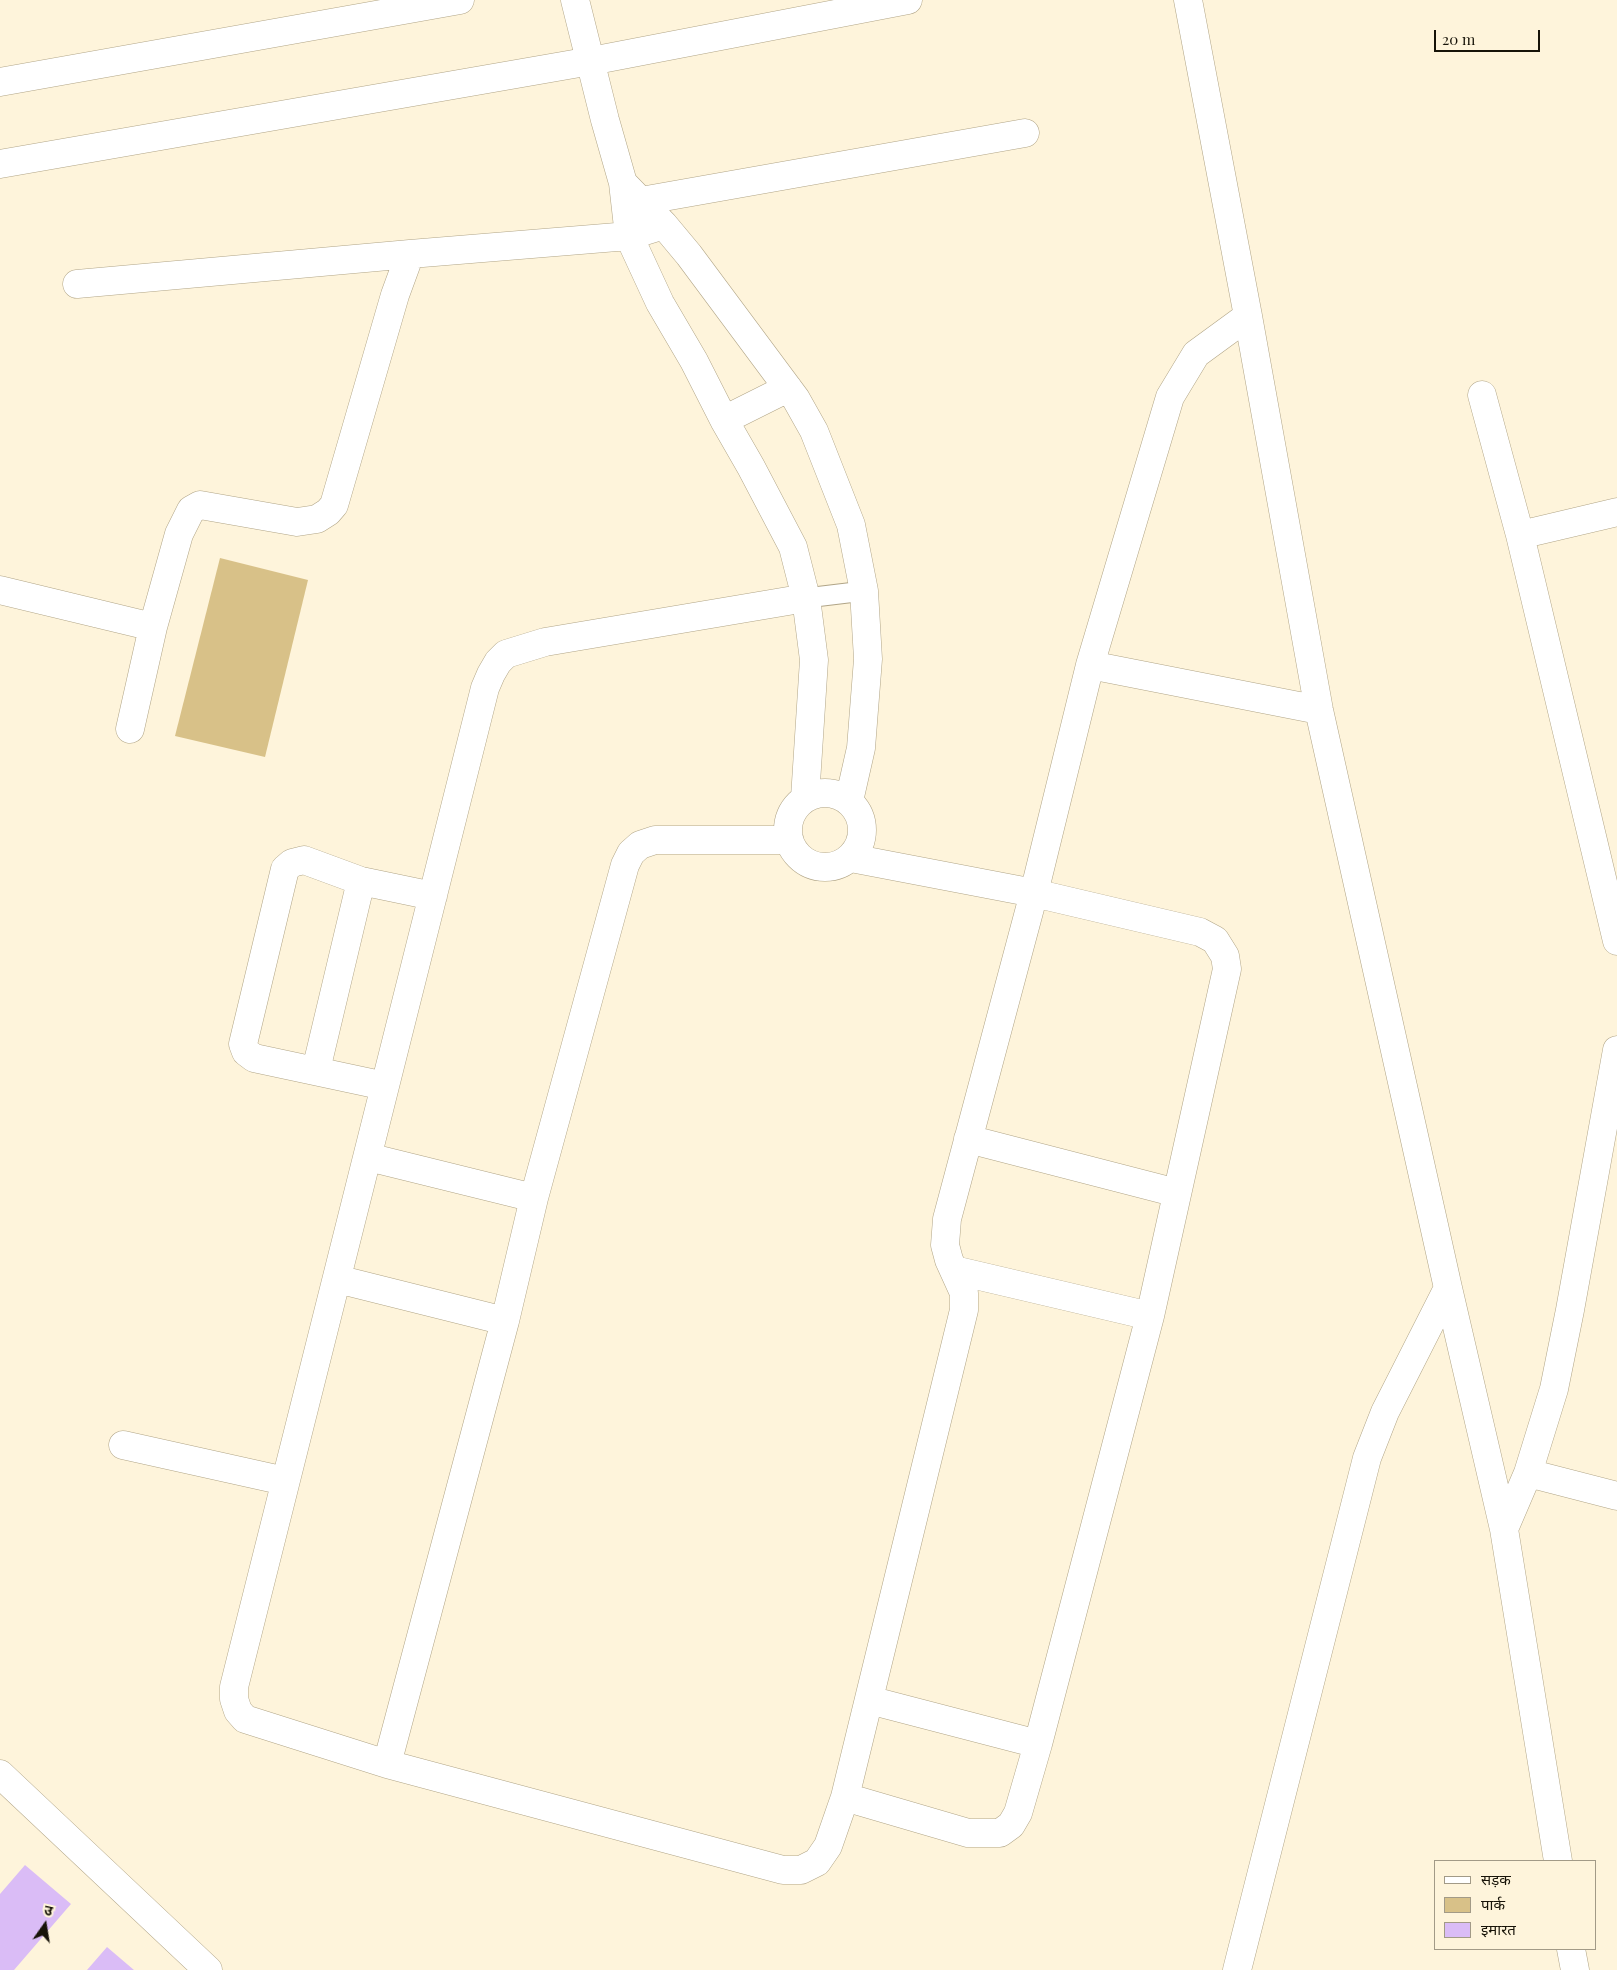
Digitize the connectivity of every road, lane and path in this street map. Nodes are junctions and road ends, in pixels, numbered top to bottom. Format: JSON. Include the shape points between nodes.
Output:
{"nodes":[{"id":1,"x":460,"y":0,"type":"edge"},
{"id":2,"x":575,"y":0,"type":"edge"},
{"id":3,"x":908,"y":0,"type":"edge"},
{"id":4,"x":1188,"y":0,"type":"edge"},
{"id":5,"x":591,"y":61,"type":"junction"},
{"id":6,"x":0,"y":82,"type":"edge"},
{"id":7,"x":1025,"y":133,"type":"dead end"},
{"id":8,"x":0,"y":164,"type":"edge"},
{"id":9,"x":632,"y":192,"type":"junction"},
{"id":10,"x":664,"y":225,"type":"junction"},
{"id":11,"x":629,"y":236,"type":"junction"},
{"id":12,"x":410,"y":254,"type":"junction"},
{"id":13,"x":77,"y":284,"type":"dead end"},
{"id":14,"x":1248,"y":316,"type":"junction"},
{"id":15,"x":788,"y":388,"type":"junction"},
{"id":16,"x":1482,"y":396,"type":"dead end"},
{"id":17,"x":724,"y":420,"type":"junction"},
{"id":18,"x":1617,"y":512,"type":"edge"},
{"id":19,"x":1520,"y":535,"type":"junction"},
{"id":20,"x":0,"y":590,"type":"edge"},
{"id":21,"x":864,"y":591,"type":"junction"},
{"id":22,"x":806,"y":598,"type":"junction"},
{"id":23,"x":153,"y":627,"type":"junction"},
{"id":24,"x":1090,"y":665,"type":"junction"},
{"id":25,"x":1319,"y":710,"type":"junction"},
{"id":26,"x":130,"y":729,"type":"dead end"},
{"id":27,"x":805,"y":798,"type":"junction"},
{"id":28,"x":849,"y":801,"type":"junction"},
{"id":29,"x":788,"y":840,"type":"junction"},
{"id":30,"x":851,"y":858,"type":"junction"},
{"id":31,"x":361,"y":881,"type":"junction"},
{"id":32,"x":1034,"y":893,"type":"junction"},
{"id":33,"x":433,"y":896,"type":"junction"},
{"id":34,"x":1617,"y":941,"type":"edge"},
{"id":35,"x":1617,"y":1050,"type":"edge"},
{"id":36,"x":316,"y":1070,"type":"junction"},
{"id":37,"x":385,"y":1086,"type":"junction"},
{"id":38,"x":968,"y":1139,"type":"junction"},
{"id":39,"x":368,"y":1157,"type":"junction"},
{"id":40,"x":1177,"y":1193,"type":"junction"},
{"id":41,"x":534,"y":1198,"type":"junction"},
{"id":42,"x":954,"y":1270,"type":"junction"},
{"id":43,"x":337,"y":1279,"type":"junction"},
{"id":44,"x":1448,"y":1288,"type":"junction"},
{"id":45,"x":1150,"y":1316,"type":"junction"},
{"id":46,"x":505,"y":1321,"type":"junction"},
{"id":47,"x":123,"y":1445,"type":"dead end"},
{"id":48,"x":1528,"y":1473,"type":"junction"},
{"id":49,"x":286,"y":1481,"type":"junction"},
{"id":50,"x":1617,"y":1496,"type":"edge"},
{"id":51,"x":1504,"y":1529,"type":"junction"},
{"id":52,"x":869,"y":1700,"type":"junction"},
{"id":53,"x":1038,"y":1744,"type":"junction"},
{"id":54,"x":387,"y":1764,"type":"junction"},
{"id":55,"x":0,"y":1774,"type":"edge"},
{"id":56,"x":845,"y":1798,"type":"junction"},
{"id":57,"x":1558,"y":1860,"type":"edge"},
{"id":58,"x":1572,"y":1950,"type":"edge"},
{"id":59,"x":208,"y":1970,"type":"edge"},
{"id":60,"x":1237,"y":1970,"type":"edge"},
{"id":61,"x":1575,"y":1970,"type":"edge"}],
"edges":[{"from":1,"to":6,"type":"street"},
{"from":2,"to":5,"type":"street"},
{"from":3,"to":5,"type":"street"},
{"from":4,"to":14,"type":"street"},
{"from":5,"to":8,"type":"street"},
{"from":5,"to":9,"type":"street"},
{"from":7,"to":9,"type":"street"},
{"from":9,"to":10,"type":"street"},
{"from":9,"to":11,"type":"street"},
{"from":10,"to":11,"type":"street"},
{"from":10,"to":15,"type":"street"},
{"from":11,"to":12,"type":"street"},
{"from":11,"to":17,"type":"street","via":[[656,295]]},
{"from":12,"to":13,"type":"street"},
{"from":12,"to":23,"type":"street","via":[[334,505],[317,519],[297,522],[200,505],[191,510],[179,534]]},
{"from":14,"to":24,"type":"street","via":[[1196,354],[1170,397]]},
{"from":14,"to":25,"type":"street"},
{"from":15,"to":17,"type":"street"},
{"from":15,"to":21,"type":"street","via":[[814,431],[831,471],[851,525]]},
{"from":16,"to":19,"type":"street"},
{"from":17,"to":22,"type":"street","via":[[793,547]]},
{"from":18,"to":19,"type":"street"},
{"from":19,"to":34,"type":"street"},
{"from":20,"to":23,"type":"street"},
{"from":21,"to":22,"type":"lane"},
{"from":21,"to":28,"type":"street","via":[[868,659],[861,748]]},
{"from":22,"to":27,"type":"street","via":[[814,660]]},
{"from":22,"to":33,"type":"street","via":[[545,642],[506,654],[498,662],[485,688]]},
{"from":23,"to":26,"type":"street"},
{"from":24,"to":25,"type":"street"},
{"from":24,"to":32,"type":"street"},
{"from":25,"to":44,"type":"street"},
{"from":27,"to":28,"type":"street","via":[[820,792],[835,794]]},
{"from":27,"to":29,"type":"street","via":[[793,809],[787,824]]},
{"from":28,"to":30,"type":"street","via":[[859,814],[863,829],[860,845]]},
{"from":29,"to":30,"type":"street","via":[[795,853],[807,864],[822,868],[838,866]]},
{"from":29,"to":41,"type":"street","via":[[654,840],[631,852]]},
{"from":30,"to":32,"type":"street"},
{"from":31,"to":33,"type":"street"},
{"from":31,"to":36,"type":"street"},
{"from":31,"to":36,"type":"street","via":[[304,860],[292,863],[286,869],[243,1044],[246,1052],[254,1058]]},
{"from":32,"to":38,"type":"street"},
{"from":32,"to":40,"type":"street","via":[[1200,932],[1215,940],[1225,956],[1227,970]]},
{"from":33,"to":37,"type":"street"},
{"from":35,"to":48,"type":"street","via":[[1554,1389]]},
{"from":36,"to":37,"type":"street"},
{"from":37,"to":39,"type":"street"},
{"from":38,"to":40,"type":"street"},
{"from":38,"to":42,"type":"street","via":[[947,1219],[945,1245]]},
{"from":39,"to":41,"type":"street"},
{"from":39,"to":43,"type":"street"},
{"from":40,"to":45,"type":"street"},
{"from":41,"to":46,"type":"street"},
{"from":42,"to":45,"type":"street"},
{"from":42,"to":52,"type":"street","via":[[964,1293],[964,1310]]},
{"from":43,"to":46,"type":"street"},
{"from":43,"to":49,"type":"street"},
{"from":44,"to":51,"type":"street"},
{"from":44,"to":60,"type":"street","via":[[1385,1412],[1367,1458]]},
{"from":45,"to":53,"type":"street"},
{"from":46,"to":54,"type":"street"},
{"from":47,"to":49,"type":"street"},
{"from":48,"to":50,"type":"street"},
{"from":48,"to":51,"type":"street"},
{"from":49,"to":54,"type":"street","via":[[234,1687],[234,1699],[245,1719]]},
{"from":51,"to":57,"type":"street"},
{"from":52,"to":53,"type":"street"},
{"from":52,"to":56,"type":"street"},
{"from":53,"to":56,"type":"street","via":[[1018,1812],[1011,1825],[1000,1833],[968,1833]]},
{"from":54,"to":56,"type":"street","via":[[783,1870],[801,1870],[818,1862],[828,1846]]},
{"from":55,"to":59,"type":"street"},
{"from":58,"to":61,"type":"street"}]}
